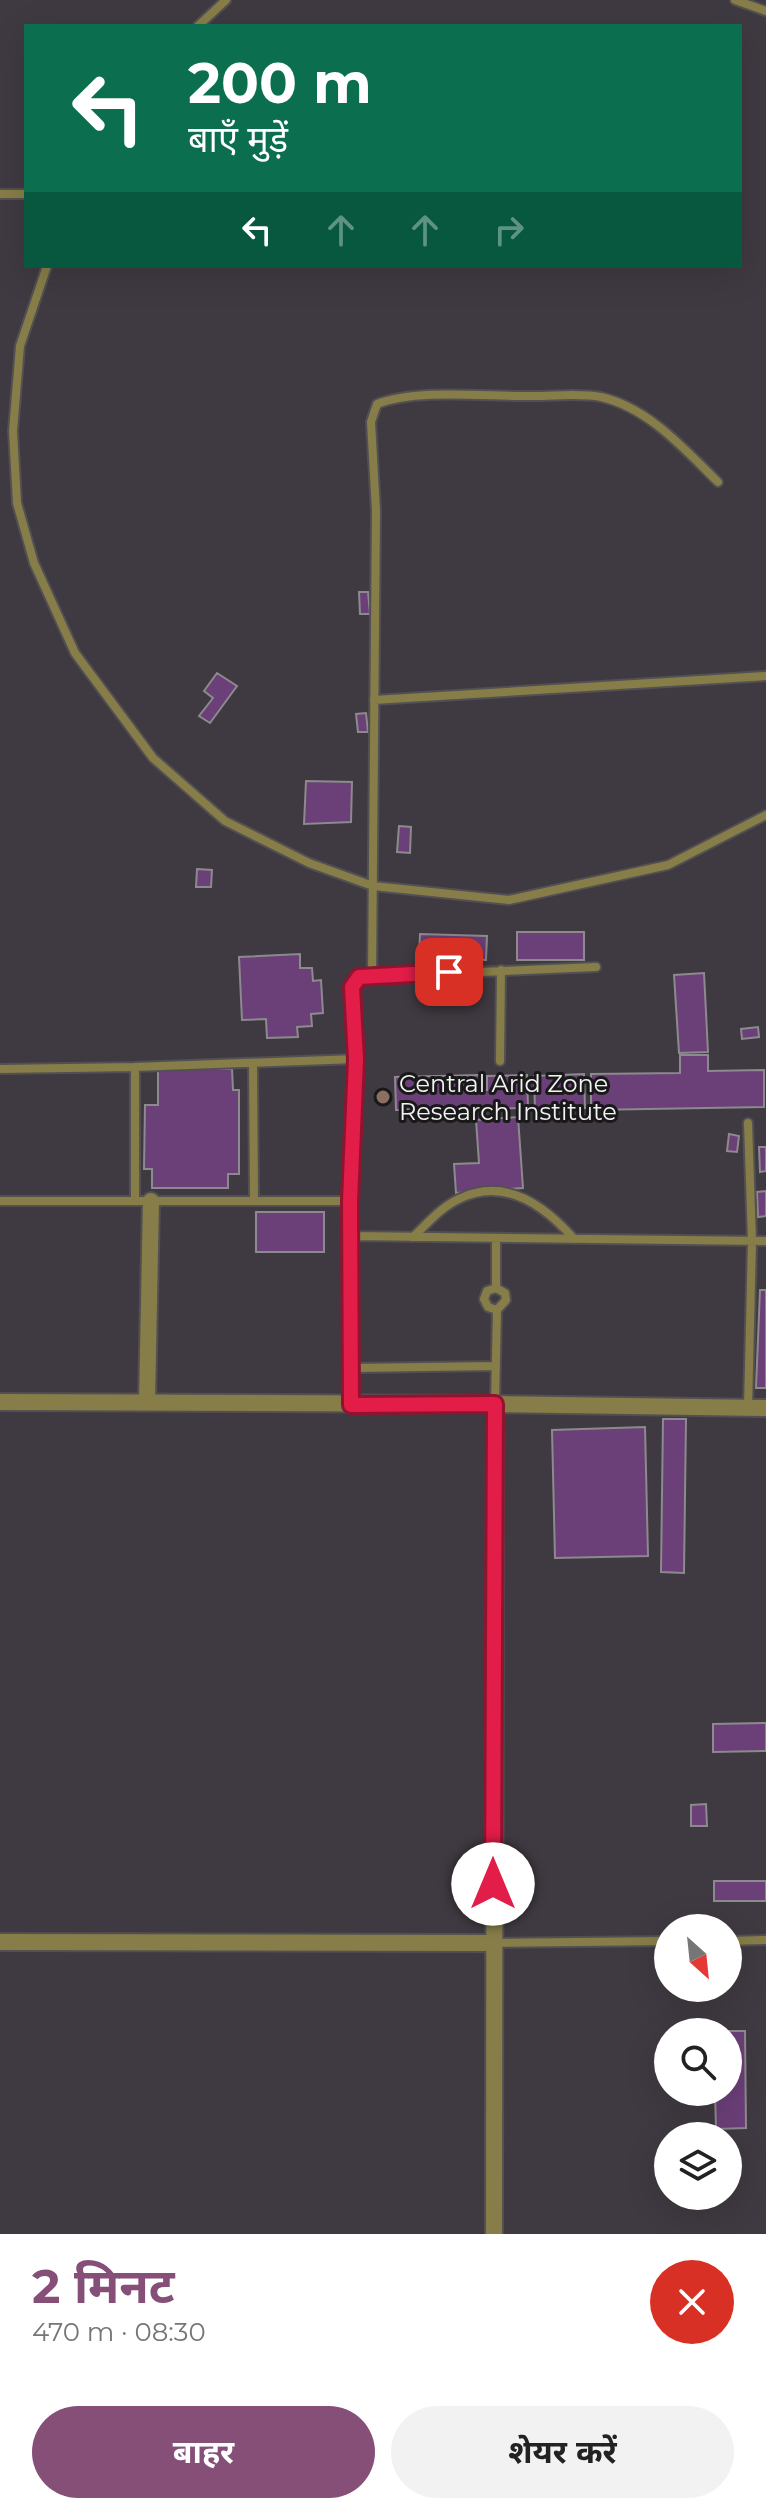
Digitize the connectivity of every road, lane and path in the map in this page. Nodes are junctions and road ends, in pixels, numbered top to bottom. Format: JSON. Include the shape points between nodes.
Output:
{"nodes":[{"id":1,"x":226,"y":0,"type":"edge"},
{"id":2,"x":736,"y":0,"type":"edge"},
{"id":3,"x":766,"y":11,"type":"edge"},
{"id":4,"x":200,"y":24,"type":"edge"},
{"id":5,"x":0,"y":194,"type":"edge"},
{"id":6,"x":24,"y":194,"type":"edge"},
{"id":7,"x":46,"y":268,"type":"edge"},
{"id":8,"x":718,"y":482,"type":"dead end"},
{"id":9,"x":766,"y":676,"type":"edge"},
{"id":10,"x":374,"y":700,"type":"junction"},
{"id":11,"x":766,"y":815,"type":"edge"},
{"id":12,"x":373,"y":886,"type":"junction"},
{"id":13,"x":596,"y":967,"type":"dead end"},
{"id":14,"x":501,"y":970,"type":"junction"},
{"id":15,"x":372,"y":975,"type":"junction"},
{"id":16,"x":356,"y":1059,"type":"junction"},
{"id":17,"x":500,"y":1061,"type":"dead end"},
{"id":18,"x":253,"y":1063,"type":"junction"},
{"id":19,"x":135,"y":1067,"type":"junction"},
{"id":20,"x":0,"y":1069,"type":"edge"},
{"id":21,"x":748,"y":1123,"type":"dead end"},
{"id":22,"x":0,"y":1201,"type":"edge"},
{"id":23,"x":143,"y":1201,"type":"junction"},
{"id":24,"x":254,"y":1201,"type":"junction"},
{"id":25,"x":350,"y":1201,"type":"junction"},
{"id":26,"x":352,"y":1236,"type":"junction"},
{"id":27,"x":413,"y":1237,"type":"junction"},
{"id":28,"x":496,"y":1238,"type":"junction"},
{"id":29,"x":574,"y":1239,"type":"junction"},
{"id":30,"x":752,"y":1241,"type":"junction"},
{"id":31,"x":766,"y":1241,"type":"edge"},
{"id":32,"x":496,"y":1288,"type":"junction"},
{"id":33,"x":497,"y":1310,"type":"junction"},
{"id":34,"x":496,"y":1366,"type":"junction"},
{"id":35,"x":353,"y":1368,"type":"junction"},
{"id":36,"x":0,"y":1402,"type":"edge"},
{"id":37,"x":147,"y":1402,"type":"junction"},
{"id":38,"x":495,"y":1404,"type":"junction"},
{"id":39,"x":351,"y":1405,"type":"junction"},
{"id":40,"x":748,"y":1408,"type":"junction"},
{"id":41,"x":766,"y":1408,"type":"edge"},
{"id":42,"x":766,"y":1940,"type":"edge"},
{"id":43,"x":654,"y":1941,"type":"edge"},
{"id":44,"x":742,"y":1941,"type":"edge"},
{"id":45,"x":0,"y":1942,"type":"edge"},
{"id":46,"x":493,"y":1943,"type":"junction"},
{"id":47,"x":494,"y":2234,"type":"edge"}],
"edges":[{"from":1,"to":4,"type":"lane"},
{"from":2,"to":3,"type":"lane"},
{"from":5,"to":6,"type":"lane"},
{"from":7,"to":12,"type":"lane","via":[[20,346],[13,431],[17,503],[34,563],[75,653],[153,758],[225,821],[309,863]]},
{"from":8,"to":10,"type":"lane","via":[[671,435],[601,397],[424,397],[377,404],[371,422],[376,511]]},
{"from":9,"to":10,"type":"lane"},
{"from":10,"to":12,"type":"lane"},
{"from":11,"to":12,"type":"lane","via":[[668,865],[530,898]]},
{"from":12,"to":15,"type":"lane"},
{"from":13,"to":14,"type":"lane"},
{"from":14,"to":15,"type":"lane"},
{"from":14,"to":17,"type":"lane"},
{"from":15,"to":16,"type":"lane","via":[[359,977],[352,987]]},
{"from":16,"to":18,"type":"lane"},
{"from":16,"to":25,"type":"lane"},
{"from":18,"to":19,"type":"lane"},
{"from":18,"to":24,"type":"lane"},
{"from":19,"to":20,"type":"lane"},
{"from":19,"to":23,"type":"lane"},
{"from":21,"to":30,"type":"lane"},
{"from":22,"to":23,"type":"lane"},
{"from":23,"to":24,"type":"lane"},
{"from":23,"to":37,"type":"street"},
{"from":24,"to":25,"type":"lane"},
{"from":25,"to":26,"type":"lane"},
{"from":26,"to":27,"type":"lane"},
{"from":26,"to":35,"type":"lane"},
{"from":27,"to":28,"type":"lane"},
{"from":27,"to":29,"type":"lane","via":[[460,1198],[489,1193],[535,1201]]},
{"from":28,"to":29,"type":"lane"},
{"from":28,"to":32,"type":"lane"},
{"from":29,"to":30,"type":"lane"},
{"from":30,"to":31,"type":"lane"},
{"from":30,"to":40,"type":"lane"},
{"from":32,"to":33,"type":"lane","via":[[506,1300]]},
{"from":32,"to":33,"type":"lane","via":[[484,1299]]},
{"from":33,"to":34,"type":"lane"},
{"from":34,"to":35,"type":"lane"},
{"from":34,"to":38,"type":"lane"},
{"from":35,"to":39,"type":"lane"},
{"from":36,"to":37,"type":"street"},
{"from":37,"to":39,"type":"street"},
{"from":38,"to":39,"type":"street"},
{"from":38,"to":40,"type":"street"},
{"from":38,"to":46,"type":"street"},
{"from":40,"to":41,"type":"street"},
{"from":42,"to":44,"type":"lane"},
{"from":43,"to":46,"type":"lane"},
{"from":45,"to":46,"type":"street"},
{"from":46,"to":47,"type":"street"}]}
